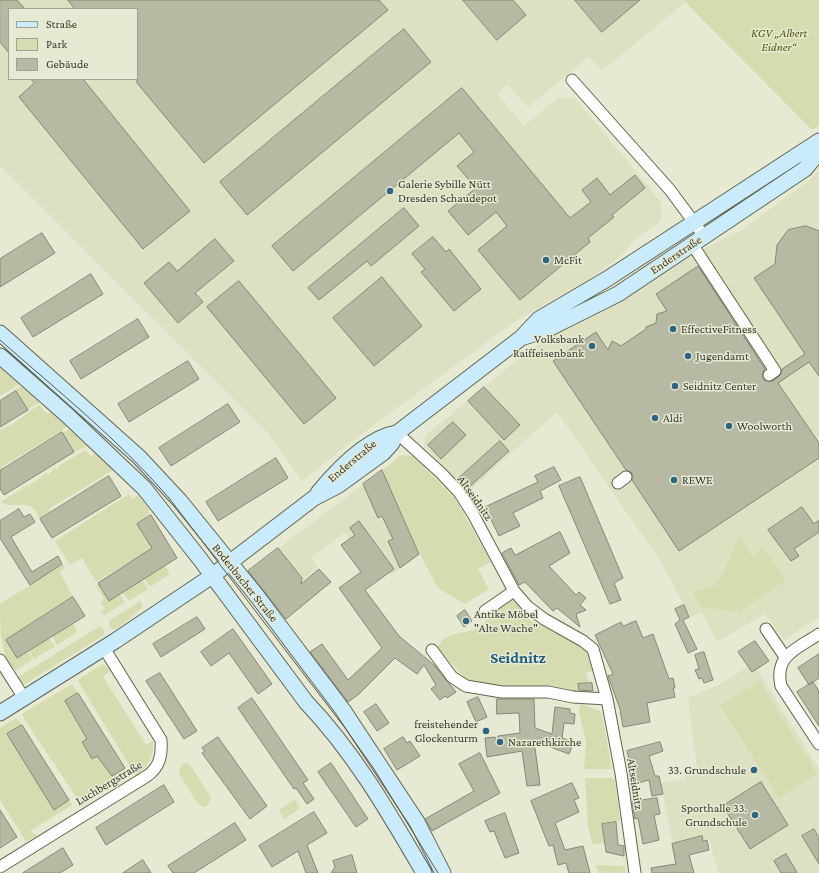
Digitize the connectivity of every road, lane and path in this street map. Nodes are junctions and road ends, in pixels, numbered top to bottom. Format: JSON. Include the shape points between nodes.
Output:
{"nodes":[{"id":1,"x":572,"y":80,"type":"dead end"},
{"id":2,"x":819,"y":141,"type":"edge"},
{"id":3,"x":819,"y":152,"type":"edge"},
{"id":4,"x":694,"y":222,"type":"junction"},
{"id":5,"x":698,"y":240,"type":"junction"},
{"id":6,"x":0,"y":333,"type":"edge"},
{"id":7,"x":521,"y":338,"type":"junction"},
{"id":8,"x":0,"y":356,"type":"edge"},
{"id":9,"x":769,"y":375,"type":"dead end"},
{"id":10,"x":397,"y":433,"type":"junction"},
{"id":11,"x":229,"y":562,"type":"junction"},
{"id":12,"x":212,"y":576,"type":"junction"},
{"id":13,"x":514,"y":591,"type":"junction"},
{"id":14,"x":485,"y":611,"type":"dead end"},
{"id":15,"x":766,"y":629,"type":"dead end"},
{"id":16,"x":819,"y":634,"type":"edge"},
{"id":17,"x":104,"y":648,"type":"junction"},
{"id":18,"x":432,"y":650,"type":"dead end"},
{"id":19,"x":785,"y":657,"type":"junction"},
{"id":20,"x":0,"y":660,"type":"edge"},
{"id":21,"x":24,"y":698,"type":"junction"},
{"id":22,"x":607,"y":699,"type":"junction"},
{"id":23,"x":0,"y":713,"type":"edge"},
{"id":24,"x":819,"y":744,"type":"edge"},
{"id":25,"x":0,"y":867,"type":"edge"},
{"id":26,"x":424,"y":873,"type":"edge"},
{"id":27,"x":443,"y":873,"type":"edge"},
{"id":28,"x":635,"y":873,"type":"edge"}],
"edges":[{"from":1,"to":4,"type":"street","name":"Enderstraße","via":[[670,190]]},
{"from":2,"to":4,"type":"street","name":"Enderstraße"},
{"from":3,"to":5,"type":"street","name":"Enderstraße","via":[[804,169]]},
{"from":4,"to":5,"type":"street"},
{"from":4,"to":7,"type":"street","name":"Enderstraße","via":[[607,279],[539,319]]},
{"from":5,"to":7,"type":"street","name":"Enderstraße","via":[[599,305],[546,330]]},
{"from":5,"to":9,"type":"street","via":[[775,371]]},
{"from":6,"to":11,"type":"street","name":"Bodenbacher Straße","via":[[143,461],[180,501]]},
{"from":7,"to":10,"type":"street","name":"Enderstraße"},
{"from":8,"to":12,"type":"street","name":"Bodenbacher Straße","via":[[140,484]]},
{"from":10,"to":11,"type":"street","name":"Enderstraße","via":[[385,435],[374,441],[332,476],[314,498]]},
{"from":10,"to":13,"type":"street","name":"Altseidnitz","via":[[459,492]]},
{"from":11,"to":12,"type":"street","name":"Enderstraße"},
{"from":11,"to":27,"type":"street","name":"Bodenbacher Straße","via":[[326,686],[366,744],[417,822]]},
{"from":12,"to":17,"type":"street","name":"Enderstraße"},
{"from":12,"to":26,"type":"street","name":"Bodenbacher Straße","via":[[306,702],[345,747],[374,789]]},
{"from":13,"to":14,"type":"street"},
{"from":13,"to":22,"type":"street","name":"Altseidnitz","via":[[528,607],[583,641],[592,650]]},
{"from":15,"to":19,"type":"street"},
{"from":16,"to":19,"type":"street"},
{"from":17,"to":21,"type":"street","name":"Enderstraße"},
{"from":17,"to":25,"type":"street","name":"Luchbergstraße","via":[[161,740],[162,751],[158,765],[147,776]]},
{"from":18,"to":22,"type":"street","via":[[452,677],[466,686],[502,692],[548,692],[572,697]]},
{"from":19,"to":24,"type":"street","via":[[780,670],[781,686]]},
{"from":20,"to":21,"type":"street"},
{"from":21,"to":23,"type":"street","name":"Enderstraße"},
{"from":22,"to":28,"type":"street","name":"Altseidnitz","via":[[621,773]]}]}
